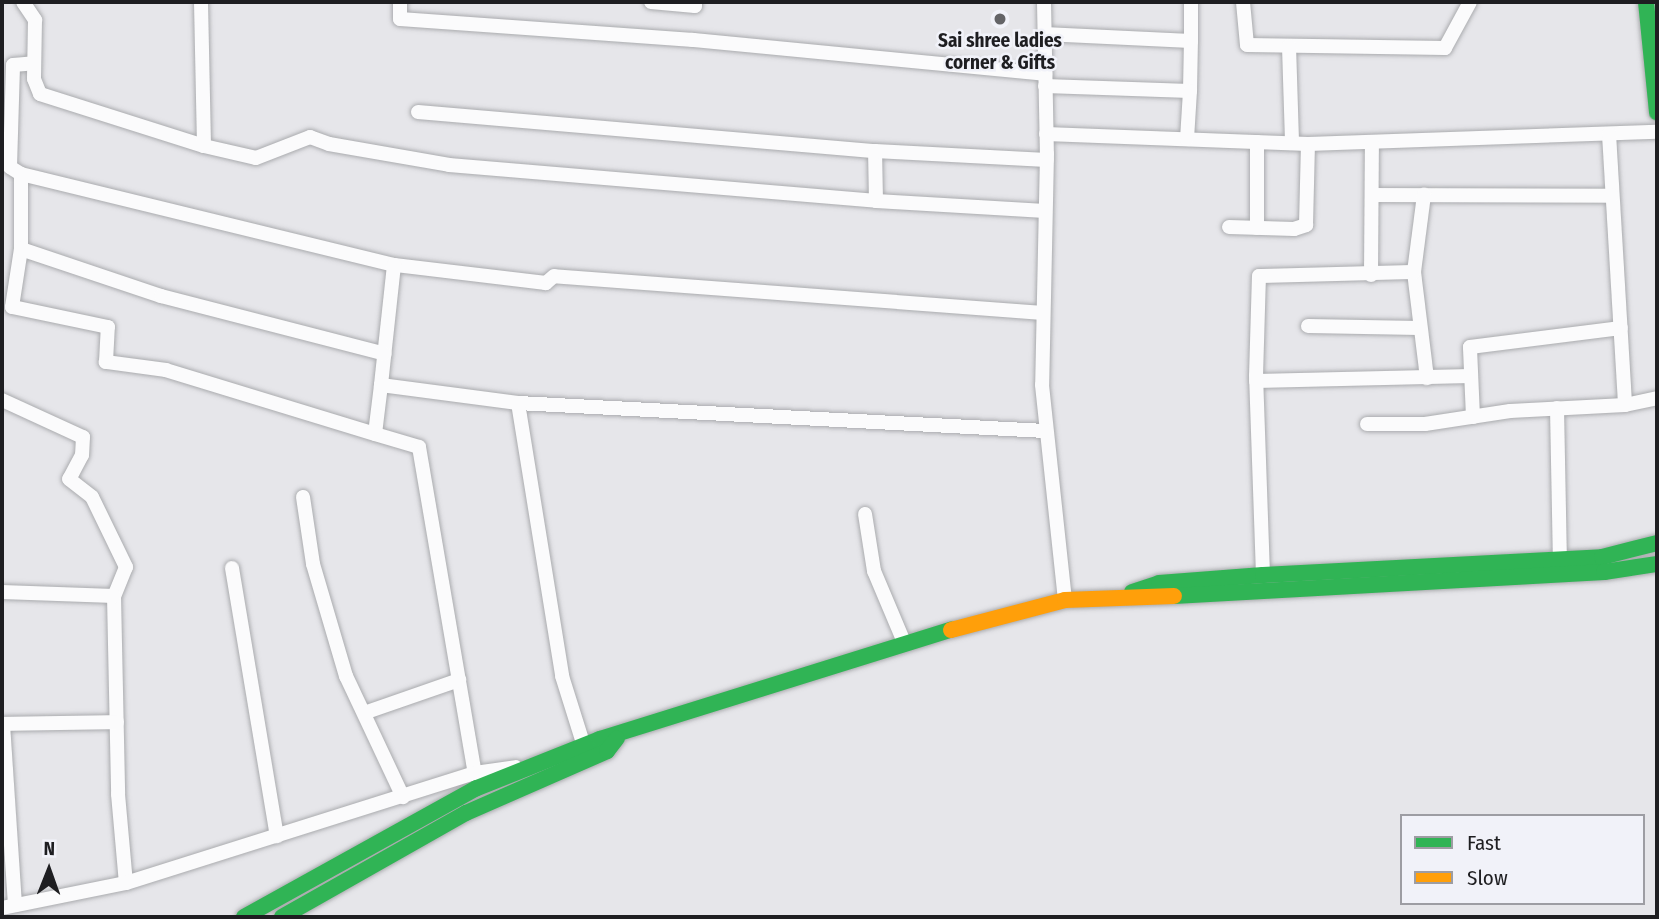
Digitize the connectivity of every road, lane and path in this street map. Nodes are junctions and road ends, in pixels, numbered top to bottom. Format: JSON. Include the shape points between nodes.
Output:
{"nodes":[{"id":1,"x":23,"y":2,"type":"edge"},
{"id":2,"x":201,"y":2,"type":"edge"},
{"id":3,"x":400,"y":2,"type":"edge"},
{"id":4,"x":651,"y":2,"type":"edge"},
{"id":5,"x":695,"y":2,"type":"edge"},
{"id":6,"x":1044,"y":2,"type":"edge"},
{"id":7,"x":1191,"y":2,"type":"edge"},
{"id":8,"x":1243,"y":2,"type":"edge"},
{"id":9,"x":1469,"y":2,"type":"edge"},
{"id":10,"x":1646,"y":2,"type":"edge"},
{"id":11,"x":1044,"y":34,"type":"junction"},
{"id":12,"x":1191,"y":41,"type":"junction"},
{"id":13,"x":1289,"y":46,"type":"junction"},
{"id":14,"x":1655,"y":57,"type":"edge"},
{"id":15,"x":34,"y":63,"type":"junction"},
{"id":16,"x":1045,"y":80,"type":"junction"},
{"id":17,"x":1190,"y":91,"type":"junction"},
{"id":18,"x":1657,"y":111,"type":"edge"},
{"id":19,"x":418,"y":112,"type":"dead end"},
{"id":20,"x":1657,"y":132,"type":"edge"},
{"id":21,"x":1046,"y":134,"type":"junction"},
{"id":22,"x":1609,"y":134,"type":"junction"},
{"id":23,"x":1187,"y":139,"type":"junction"},
{"id":24,"x":1257,"y":142,"type":"junction"},
{"id":25,"x":1372,"y":142,"type":"junction"},
{"id":26,"x":1292,"y":143,"type":"junction"},
{"id":27,"x":1308,"y":144,"type":"junction"},
{"id":28,"x":204,"y":146,"type":"junction"},
{"id":29,"x":875,"y":151,"type":"junction"},
{"id":30,"x":1047,"y":160,"type":"junction"},
{"id":31,"x":21,"y":174,"type":"junction"},
{"id":32,"x":1371,"y":195,"type":"junction"},
{"id":33,"x":1424,"y":195,"type":"junction"},
{"id":34,"x":1612,"y":196,"type":"junction"},
{"id":35,"x":876,"y":201,"type":"junction"},
{"id":36,"x":1045,"y":211,"type":"junction"},
{"id":37,"x":1229,"y":227,"type":"dead end"},
{"id":38,"x":1257,"y":228,"type":"junction"},
{"id":39,"x":21,"y":250,"type":"junction"},
{"id":40,"x":394,"y":265,"type":"junction"},
{"id":41,"x":1414,"y":272,"type":"junction"},
{"id":42,"x":1371,"y":275,"type":"junction"},
{"id":43,"x":7,"y":306,"type":"edge"},
{"id":44,"x":1043,"y":313,"type":"junction"},
{"id":45,"x":1308,"y":327,"type":"dead end"},
{"id":46,"x":1419,"y":328,"type":"junction"},
{"id":47,"x":1621,"y":328,"type":"junction"},
{"id":48,"x":385,"y":354,"type":"junction"},
{"id":49,"x":1471,"y":376,"type":"junction"},
{"id":50,"x":1427,"y":377,"type":"junction"},
{"id":51,"x":1256,"y":382,"type":"junction"},
{"id":52,"x":382,"y":385,"type":"junction"},
{"id":53,"x":1657,"y":398,"type":"edge"},
{"id":54,"x":2,"y":400,"type":"edge"},
{"id":55,"x":518,"y":403,"type":"junction"},
{"id":56,"x":1625,"y":405,"type":"junction"},
{"id":57,"x":1557,"y":408,"type":"junction"},
{"id":58,"x":1474,"y":416,"type":"junction"},
{"id":59,"x":1367,"y":424,"type":"dead end"},
{"id":60,"x":1046,"y":431,"type":"junction"},
{"id":61,"x":374,"y":434,"type":"junction"},
{"id":62,"x":303,"y":498,"type":"dead end"},
{"id":63,"x":864,"y":514,"type":"dead end"},
{"id":64,"x":1657,"y":543,"type":"edge"},
{"id":65,"x":1560,"y":559,"type":"junction"},
{"id":66,"x":1657,"y":564,"type":"edge"},
{"id":67,"x":232,"y":568,"type":"dead end"},
{"id":68,"x":1263,"y":575,"type":"junction"},
{"id":69,"x":2,"y":592,"type":"edge"},
{"id":70,"x":1128,"y":594,"type":"junction"},
{"id":71,"x":114,"y":596,"type":"junction"},
{"id":72,"x":1065,"y":600,"type":"junction"},
{"id":73,"x":904,"y":642,"type":"junction"},
{"id":74,"x":459,"y":680,"type":"junction"},
{"id":75,"x":365,"y":713,"type":"junction"},
{"id":76,"x":117,"y":722,"type":"junction"},
{"id":77,"x":617,"y":738,"type":"junction"},
{"id":78,"x":584,"y":746,"type":"junction"},
{"id":79,"x":538,"y":764,"type":"junction"},
{"id":80,"x":475,"y":773,"type":"junction"},
{"id":81,"x":403,"y":797,"type":"junction"},
{"id":82,"x":277,"y":836,"type":"junction"},
{"id":83,"x":126,"y":883,"type":"junction"},
{"id":84,"x":299,"y":888,"type":"junction"},
{"id":85,"x":307,"y":904,"type":"junction"},
{"id":86,"x":8,"y":907,"type":"edge"},
{"id":87,"x":244,"y":917,"type":"edge"},
{"id":88,"x":282,"y":917,"type":"edge"}],
"edges":[{"from":1,"to":15,"type":"street","via":[[35,20]]},
{"from":2,"to":28,"type":"street"},
{"from":3,"to":16,"type":"street","via":[[400,19],[693,40]]},
{"from":4,"to":5,"type":"street","via":[[695,6]]},
{"from":6,"to":11,"type":"street"},
{"from":7,"to":12,"type":"street"},
{"from":8,"to":13,"type":"street","via":[[1247,45]]},
{"from":9,"to":13,"type":"street","via":[[1445,48]]},
{"from":10,"to":14,"type":"street"},
{"from":11,"to":12,"type":"street"},
{"from":11,"to":16,"type":"street"},
{"from":12,"to":17,"type":"street"},
{"from":13,"to":26,"type":"street"},
{"from":14,"to":18,"type":"street"},
{"from":15,"to":28,"type":"street","via":[[35,88],[48,99]]},
{"from":15,"to":31,"type":"street","via":[[13,65],[10,167]]},
{"from":16,"to":17,"type":"street"},
{"from":16,"to":21,"type":"street"},
{"from":17,"to":23,"type":"street"},
{"from":19,"to":29,"type":"street"},
{"from":20,"to":22,"type":"street"},
{"from":21,"to":23,"type":"street"},
{"from":21,"to":30,"type":"street"},
{"from":22,"to":25,"type":"street"},
{"from":22,"to":34,"type":"street"},
{"from":23,"to":24,"type":"street"},
{"from":24,"to":26,"type":"street"},
{"from":24,"to":38,"type":"street"},
{"from":25,"to":27,"type":"street"},
{"from":25,"to":32,"type":"street"},
{"from":26,"to":27,"type":"street"},
{"from":27,"to":38,"type":"street","via":[[1306,225]]},
{"from":28,"to":35,"type":"street","via":[[256,158],[310,137],[329,145],[449,165]]},
{"from":29,"to":30,"type":"street"},
{"from":29,"to":35,"type":"street"},
{"from":30,"to":36,"type":"street"},
{"from":31,"to":39,"type":"street"},
{"from":31,"to":40,"type":"street","via":[[79,184]]},
{"from":32,"to":33,"type":"street"},
{"from":32,"to":42,"type":"street"},
{"from":33,"to":34,"type":"street"},
{"from":33,"to":41,"type":"street"},
{"from":34,"to":47,"type":"street"},
{"from":35,"to":36,"type":"street"},
{"from":36,"to":44,"type":"street"},
{"from":37,"to":38,"type":"street"},
{"from":39,"to":43,"type":"street"},
{"from":39,"to":48,"type":"street","via":[[161,296]]},
{"from":40,"to":44,"type":"street","via":[[546,283],[554,276]]},
{"from":40,"to":48,"type":"street"},
{"from":41,"to":42,"type":"street"},
{"from":41,"to":46,"type":"street"},
{"from":42,"to":51,"type":"street","via":[[1259,276]]},
{"from":43,"to":61,"type":"street","via":[[108,327],[106,362],[166,370]]},
{"from":44,"to":60,"type":"street"},
{"from":45,"to":46,"type":"street"},
{"from":46,"to":50,"type":"street"},
{"from":47,"to":49,"type":"street","via":[[1470,347]]},
{"from":47,"to":56,"type":"street"},
{"from":48,"to":52,"type":"street"},
{"from":49,"to":50,"type":"street"},
{"from":49,"to":58,"type":"street"},
{"from":50,"to":51,"type":"street"},
{"from":51,"to":68,"type":"street"},
{"from":52,"to":55,"type":"street"},
{"from":52,"to":61,"type":"street"},
{"from":53,"to":56,"type":"street"},
{"from":54,"to":71,"type":"street","via":[[83,437],[82,455],[69,480],[92,497],[126,567]]},
{"from":55,"to":60,"type":"street"},
{"from":55,"to":78,"type":"street","via":[[562,676]]},
{"from":56,"to":57,"type":"street"},
{"from":57,"to":58,"type":"street"},
{"from":57,"to":65,"type":"street"},
{"from":58,"to":59,"type":"street","via":[[1425,424]]},
{"from":60,"to":72,"type":"street"},
{"from":61,"to":74,"type":"street","via":[[419,446]]},
{"from":62,"to":75,"type":"street","via":[[317,576],[346,676]]},
{"from":63,"to":73,"type":"street","via":[[874,571]]},
{"from":64,"to":65,"type":"street","via":[[1602,556]]},
{"from":65,"to":68,"type":"street"},
{"from":66,"to":70,"type":"street","via":[[1604,572],[1268,593],[1160,599]]},
{"from":67,"to":82,"type":"street"},
{"from":68,"to":70,"type":"street","via":[[1159,583]]},
{"from":69,"to":71,"type":"street"},
{"from":70,"to":72,"type":"street"},
{"from":71,"to":76,"type":"street"},
{"from":72,"to":73,"type":"street"},
{"from":73,"to":77,"type":"street"},
{"from":74,"to":75,"type":"street"},
{"from":74,"to":80,"type":"street"},
{"from":75,"to":81,"type":"street"},
{"from":76,"to":83,"type":"street"},
{"from":76,"to":86,"type":"street","via":[[3,724]]},
{"from":77,"to":78,"type":"street"},
{"from":77,"to":85,"type":"street","via":[[607,751],[466,813]]},
{"from":78,"to":79,"type":"street"},
{"from":79,"to":80,"type":"street"},
{"from":79,"to":84,"type":"street","via":[[477,788]]},
{"from":80,"to":81,"type":"street"},
{"from":81,"to":82,"type":"street"},
{"from":82,"to":83,"type":"street"},
{"from":83,"to":86,"type":"street"},
{"from":84,"to":85,"type":"street"},
{"from":84,"to":87,"type":"street"},
{"from":85,"to":88,"type":"street"}]}
